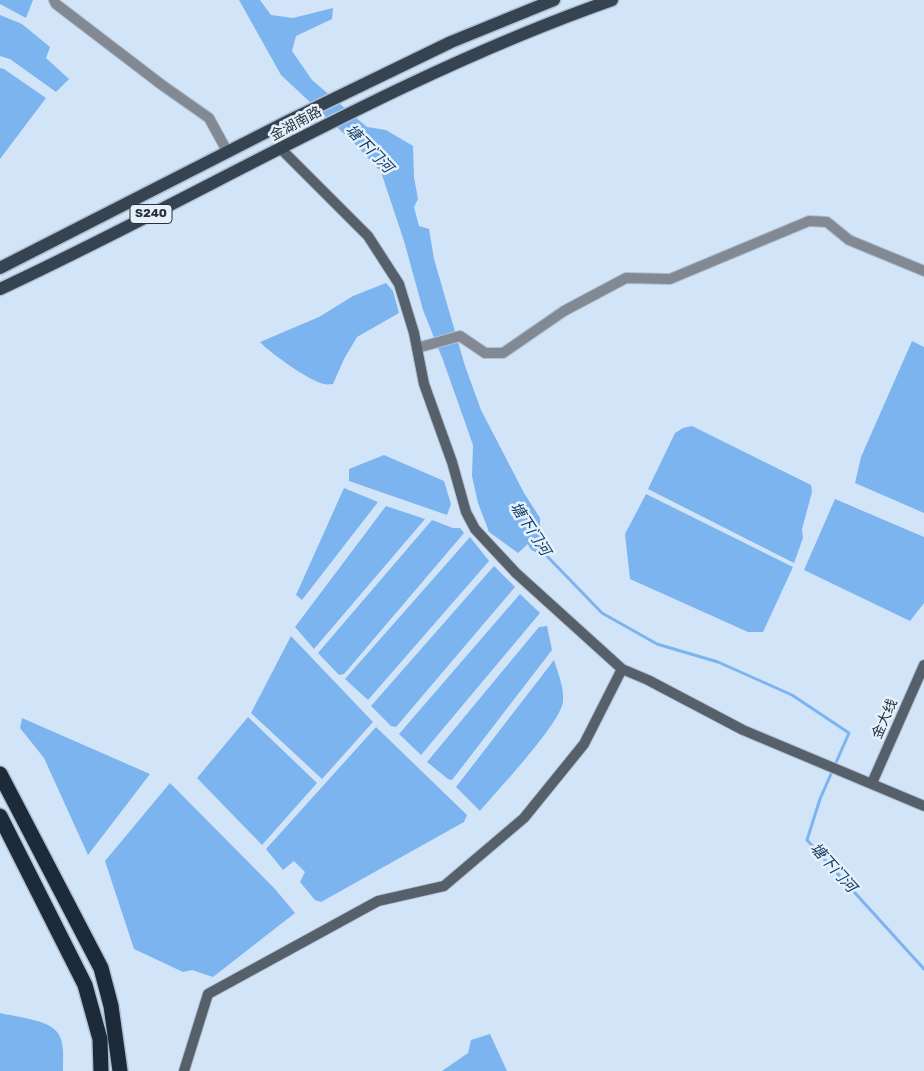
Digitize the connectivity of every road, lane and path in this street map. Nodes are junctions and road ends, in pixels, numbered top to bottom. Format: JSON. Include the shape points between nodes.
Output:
{"nodes":[{"id":1,"x":54,"y":0,"type":"edge"},
{"id":2,"x":612,"y":0,"type":"edge"},
{"id":3,"x":549,"y":1,"type":"edge"},
{"id":4,"x":280,"y":149,"type":"junction"},
{"id":5,"x":227,"y":152,"type":"junction"},
{"id":6,"x":0,"y":268,"type":"edge"},
{"id":7,"x":924,"y":271,"type":"edge"},
{"id":8,"x":0,"y":289,"type":"edge"},
{"id":9,"x":417,"y":347,"type":"junction"},
{"id":10,"x":924,"y":665,"type":"edge"},
{"id":11,"x":622,"y":669,"type":"junction"},
{"id":12,"x":0,"y":774,"type":"edge"},
{"id":13,"x":872,"y":783,"type":"junction"},
{"id":14,"x":924,"y":806,"type":"edge"},
{"id":15,"x":0,"y":816,"type":"edge"},
{"id":16,"x":101,"y":1071,"type":"edge"},
{"id":17,"x":120,"y":1071,"type":"edge"},
{"id":18,"x":184,"y":1071,"type":"edge"}],
"edges":[{"from":1,"to":5,"type":"street","via":[[209,118]]},
{"from":2,"to":4,"type":"main road","name":"金湖南路","number":"S240","via":[[466,58]]},
{"from":3,"to":5,"type":"main road","name":"金湖南路","number":"S240","via":[[451,42]]},
{"from":4,"to":8,"type":"main road","name":"金湖南路","number":"S240"},
{"from":4,"to":9,"type":"street","via":[[368,236],[399,284]]},
{"from":5,"to":6,"type":"main road","name":"金湖南路","number":"S240"},
{"from":7,"to":9,"type":"street","via":[[849,240],[827,222],[809,221],[670,279],[626,278],[564,311],[503,353],[485,352],[460,336]]},
{"from":9,"to":11,"type":"street","via":[[424,384],[466,512],[475,529],[516,573]]},
{"from":10,"to":13,"type":"street","name":"金大线"},
{"from":11,"to":13,"type":"street","via":[[742,730]]},
{"from":11,"to":18,"type":"street","via":[[584,744],[524,818],[444,886],[378,901],[208,994]]},
{"from":12,"to":17,"type":"highway","via":[[101,968],[111,1006]]},
{"from":13,"to":14,"type":"street"},
{"from":15,"to":16,"type":"highway","via":[[85,985],[100,1039]]}]}
